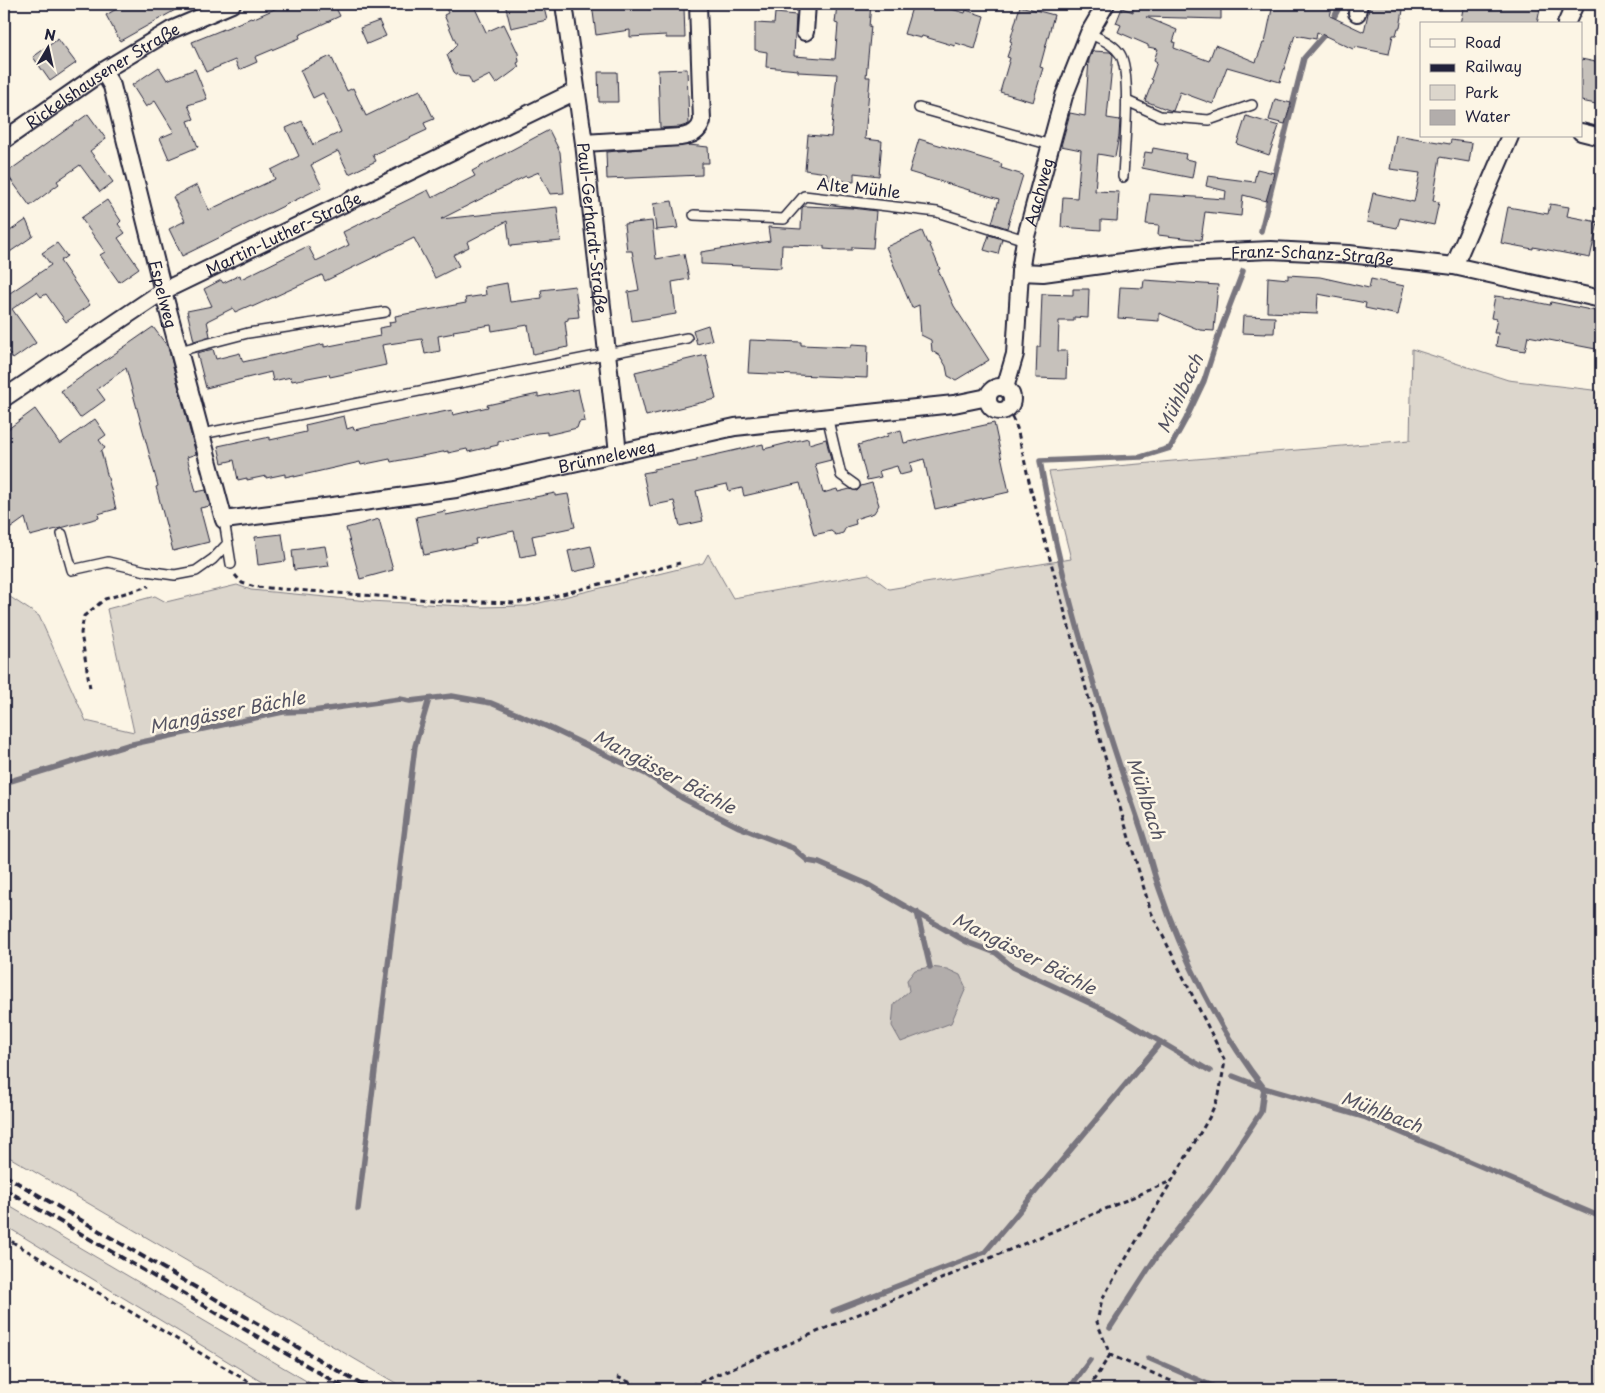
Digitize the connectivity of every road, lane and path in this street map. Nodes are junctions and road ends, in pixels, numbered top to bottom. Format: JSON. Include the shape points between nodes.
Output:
{"nodes":[{"id":1,"x":232,"y":4,"type":"edge"},
{"id":2,"x":564,"y":4,"type":"edge"},
{"id":3,"x":698,"y":4,"type":"edge"},
{"id":4,"x":807,"y":4,"type":"edge"},
{"id":5,"x":1106,"y":4,"type":"edge"},
{"id":6,"x":1576,"y":4,"type":"edge"},
{"id":7,"x":1567,"y":22,"type":"edge"},
{"id":8,"x":804,"y":32,"type":"dead end"},
{"id":9,"x":1089,"y":33,"type":"junction"},
{"id":10,"x":103,"y":71,"type":"junction"},
{"id":11,"x":576,"y":91,"type":"junction"},
{"id":12,"x":1127,"y":101,"type":"junction"},
{"id":13,"x":1252,"y":105,"type":"dead end"},
{"id":14,"x":919,"y":108,"type":"dead end"},
{"id":15,"x":1582,"y":132,"type":"edge"},
{"id":16,"x":1601,"y":136,"type":"edge"},
{"id":17,"x":1509,"y":138,"type":"edge"},
{"id":18,"x":4,"y":140,"type":"edge"},
{"id":19,"x":584,"y":143,"type":"junction"},
{"id":20,"x":1051,"y":145,"type":"junction"},
{"id":21,"x":1123,"y":177,"type":"dead end"},
{"id":22,"x":694,"y":215,"type":"dead end"},
{"id":23,"x":1026,"y":240,"type":"junction"},
{"id":24,"x":1454,"y":266,"type":"junction"},
{"id":25,"x":1020,"y":272,"type":"junction"},
{"id":26,"x":163,"y":290,"type":"junction"},
{"id":27,"x":1601,"y":299,"type":"edge"},
{"id":28,"x":385,"y":312,"type":"dead end"},
{"id":29,"x":687,"y":338,"type":"dead end"},
{"id":30,"x":180,"y":350,"type":"junction"},
{"id":31,"x":607,"y":353,"type":"junction"},
{"id":32,"x":1006,"y":388,"type":"junction"},
{"id":33,"x":988,"y":397,"type":"junction"},
{"id":34,"x":4,"y":398,"type":"edge"},
{"id":35,"x":1008,"y":409,"type":"junction"},
{"id":36,"x":827,"y":416,"type":"junction"},
{"id":37,"x":202,"y":434,"type":"junction"},
{"id":38,"x":618,"y":453,"type":"junction"},
{"id":39,"x":855,"y":485,"type":"dead end"},
{"id":40,"x":224,"y":520,"type":"junction"},
{"id":41,"x":62,"y":534,"type":"dead end"},
{"id":42,"x":228,"y":543,"type":"junction"},
{"id":43,"x":680,"y":563,"type":"dead end"},
{"id":44,"x":231,"y":564,"type":"joint"},
{"id":45,"x":175,"y":575,"type":"junction"},
{"id":46,"x":90,"y":688,"type":"dead end"},
{"id":47,"x":1172,"y":1180,"type":"junction"},
{"id":48,"x":4,"y":1238,"type":"edge"},
{"id":49,"x":1110,"y":1355,"type":"junction"},
{"id":50,"x":617,"y":1377,"type":"dead end"},
{"id":51,"x":261,"y":1389,"type":"edge"},
{"id":52,"x":646,"y":1389,"type":"edge"},
{"id":53,"x":683,"y":1389,"type":"edge"},
{"id":54,"x":1088,"y":1389,"type":"edge"},
{"id":55,"x":1190,"y":1389,"type":"edge"}],
"edges":[{"from":1,"to":10,"type":"street","name":"Rickelshausener Straße","via":[[171,30]]},
{"from":2,"to":11,"type":"street","name":"Paul-Gerhardt-Straße"},
{"from":3,"to":19,"type":"street","via":[[702,121],[696,132],[681,137]]},
{"from":4,"to":8,"type":"street"},
{"from":5,"to":9,"type":"street","name":"Aachweg"},
{"from":6,"to":7,"type":"street"},
{"from":9,"to":12,"type":"lane","via":[[1111,44],[1121,55],[1126,70]]},
{"from":9,"to":20,"type":"street","name":"Aachweg","via":[[1064,96]]},
{"from":10,"to":18,"type":"street","name":"Rickelshausener Straße"},
{"from":10,"to":26,"type":"street","name":"Espelweg","via":[[112,86]]},
{"from":11,"to":19,"type":"street","name":"Paul-Gerhardt-Straße"},
{"from":11,"to":26,"type":"street","name":"Martin-Luther-Straße"},
{"from":12,"to":13,"type":"lane","via":[[1160,116],[1208,120]]},
{"from":12,"to":21,"type":"lane"},
{"from":14,"to":20,"type":"lane"},
{"from":15,"to":16,"type":"street"},
{"from":17,"to":24,"type":"street"},
{"from":19,"to":31,"type":"street","name":"Paul-Gerhardt-Straße"},
{"from":20,"to":23,"type":"street","name":"Aachweg"},
{"from":22,"to":23,"type":"lane","name":"Alte Mühle","via":[[784,219],[804,196],[937,212]]},
{"from":23,"to":25,"type":"street","name":"Aachweg"},
{"from":24,"to":25,"type":"street","name":"Franz-Schanz-Straße","via":[[1349,254],[1271,250],[1181,254],[1042,273]]},
{"from":24,"to":27,"type":"street","name":"Franz-Schanz-Straße"},
{"from":25,"to":32,"type":"street","name":"Aachweg","via":[[1015,354]]},
{"from":26,"to":30,"type":"street","name":"Espelweg"},
{"from":26,"to":34,"type":"street","name":"Martin-Luther-Straße"},
{"from":28,"to":30,"type":"lane","via":[[248,333]]},
{"from":29,"to":31,"type":"lane"},
{"from":30,"to":37,"type":"street","name":"Espelweg"},
{"from":31,"to":37,"type":"lane"},
{"from":31,"to":38,"type":"street","name":"Paul-Gerhardt-Straße"},
{"from":32,"to":33,"type":"street","via":[[998,387]]},
{"from":32,"to":35,"type":"street","via":[[1012,394]]},
{"from":33,"to":35,"type":"street","via":[[994,410]]},
{"from":33,"to":36,"type":"street","name":"Brünneleweg","via":[[954,404]]},
{"from":35,"to":47,"type":"path","via":[[1017,428],[1032,494],[1151,912],[1225,1061],[1220,1095]]},
{"from":36,"to":38,"type":"street","name":"Brünneleweg","via":[[735,427]]},
{"from":36,"to":39,"type":"lane","via":[[841,475]]},
{"from":37,"to":40,"type":"street","name":"Espelweg"},
{"from":38,"to":40,"type":"street","name":"Brünneleweg","via":[[456,488]]},
{"from":40,"to":42,"type":"lane"},
{"from":41,"to":45,"type":"lane","via":[[72,570],[108,562],[146,572]]},
{"from":42,"to":44,"type":"lane"},
{"from":42,"to":45,"type":"lane","via":[[196,571]]},
{"from":43,"to":44,"type":"path","via":[[547,598],[514,603],[255,587],[242,583]]},
{"from":45,"to":46,"type":"path","via":[[105,599],[84,616],[81,633]]},
{"from":47,"to":49,"type":"path","via":[[1102,1299],[1097,1322]]},
{"from":47,"to":53,"type":"path"},
{"from":48,"to":51,"type":"path"},
{"from":49,"to":54,"type":"path"},
{"from":49,"to":55,"type":"path"},
{"from":50,"to":52,"type":"path"}]}
